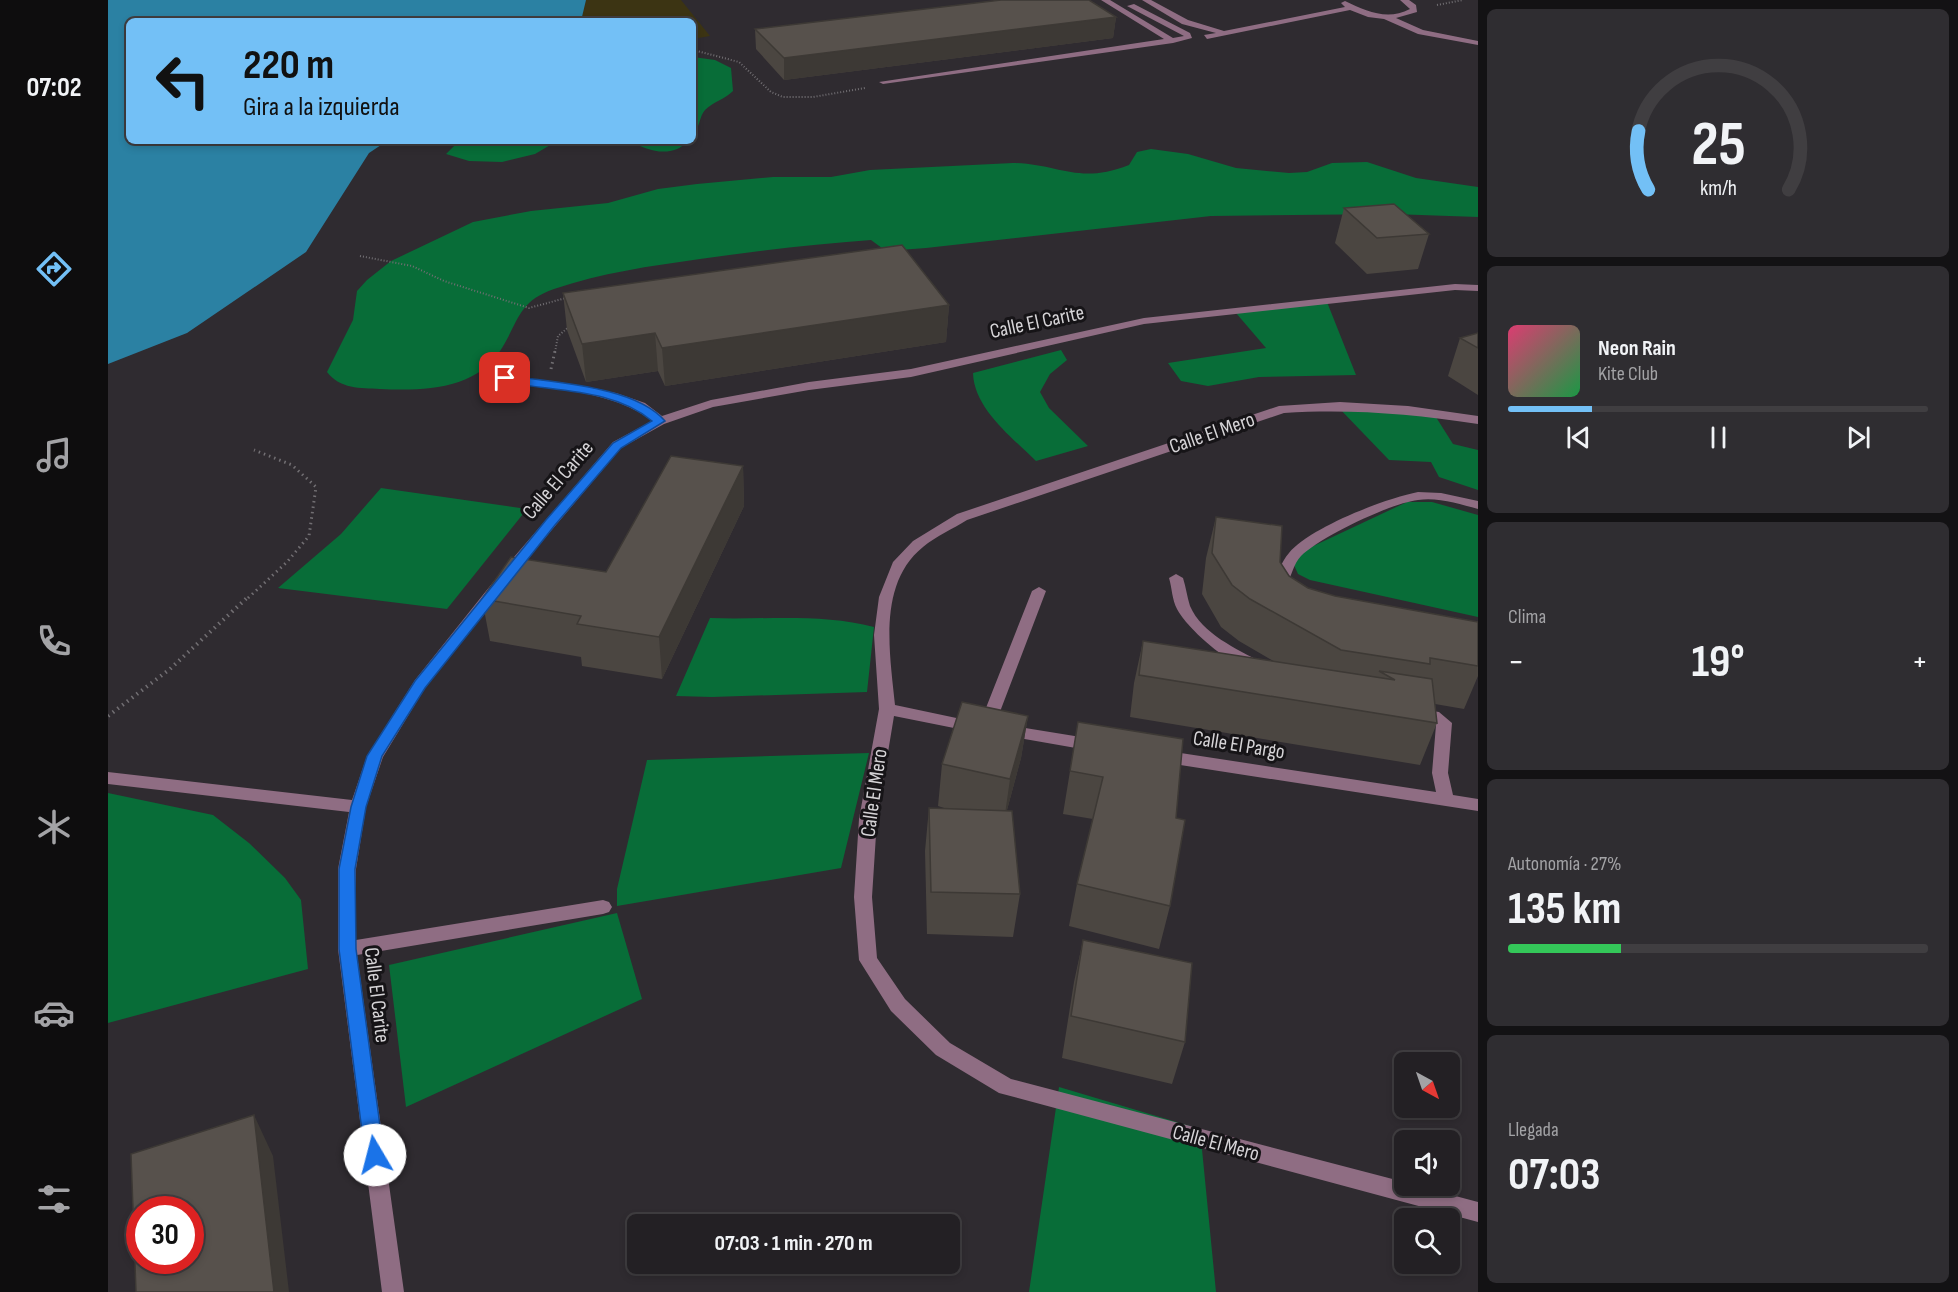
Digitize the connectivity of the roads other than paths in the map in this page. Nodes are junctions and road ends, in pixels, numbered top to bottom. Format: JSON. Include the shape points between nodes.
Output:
{"nodes":[{"id":1,"x":1105,"y":0,"type":"edge"},
{"id":2,"x":1119,"y":0,"type":"edge"},
{"id":3,"x":1146,"y":0,"type":"edge"},
{"id":4,"x":1346,"y":0,"type":"edge"},
{"id":5,"x":1419,"y":0,"type":"edge"},
{"id":6,"x":1406,"y":1,"type":"edge"},
{"id":7,"x":1164,"y":2,"type":"dead end"},
{"id":8,"x":1155,"y":4,"type":"junction"},
{"id":9,"x":1351,"y":8,"type":"junction"},
{"id":10,"x":1382,"y":15,"type":"junction"},
{"id":11,"x":1226,"y":33,"type":"junction"},
{"id":12,"x":1187,"y":37,"type":"junction"},
{"id":13,"x":1173,"y":41,"type":"junction"},
{"id":14,"x":1478,"y":42,"type":"edge"},
{"id":15,"x":883,"y":82,"type":"road end"},
{"id":16,"x":1478,"y":288,"type":"edge"},
{"id":17,"x":505,"y":378,"type":"dead end"},
{"id":18,"x":1478,"y":420,"type":"edge"},
{"id":19,"x":660,"y":421,"type":"junction"},
{"id":20,"x":1478,"y":505,"type":"edge"},
{"id":21,"x":1176,"y":578,"type":"dead end"},
{"id":22,"x":1039,"y":591,"type":"dead end"},
{"id":23,"x":1289,"y":599,"type":"edge"},
{"id":24,"x":1268,"y":672,"type":"edge"},
{"id":25,"x":886,"y":709,"type":"junction"},
{"id":26,"x":1402,"y":711,"type":"edge"},
{"id":27,"x":986,"y":728,"type":"junction"},
{"id":28,"x":1104,"y":747,"type":"edge"},
{"id":29,"x":1139,"y":752,"type":"edge"},
{"id":30,"x":108,"y":778,"type":"edge"},
{"id":31,"x":1446,"y":801,"type":"junction"},
{"id":32,"x":1478,"y":805,"type":"edge"},
{"id":33,"x":358,"y":807,"type":"junction"},
{"id":34,"x":603,"y":907,"type":"dead end"},
{"id":35,"x":347,"y":949,"type":"junction"},
{"id":36,"x":1478,"y":1212,"type":"edge"},
{"id":37,"x":393,"y":1292,"type":"edge"}],
"edges":[{"from":1,"to":13,"type":"street"},
{"from":2,"to":12,"type":"street"},
{"from":3,"to":8,"type":"street"},
{"from":4,"to":9,"type":"street"},
{"from":5,"to":6,"type":"street"},
{"from":6,"to":10,"type":"street","via":[[1414,7],[1411,12]]},
{"from":7,"to":8,"type":"street"},
{"from":8,"to":11,"type":"street","via":[[1185,22]]},
{"from":9,"to":10,"type":"street"},
{"from":9,"to":11,"type":"street"},
{"from":10,"to":14,"type":"street","via":[[1421,32]]},
{"from":11,"to":12,"type":"street","via":[[1201,40]]},
{"from":12,"to":13,"type":"street"},
{"from":13,"to":15,"type":"street"},
{"from":16,"to":19,"type":"street","name":"Calle El Carite","via":[[1455,287],[1144,321],[911,372],[711,404]]},
{"from":17,"to":19,"type":"street","via":[[612,396],[641,406]]},
{"from":18,"to":25,"type":"street","name":"Calle El Mero","via":[[1340,406],[1283,409],[962,517],[918,544],[898,566],[886,597],[881,635]]},
{"from":19,"to":33,"type":"street","name":"Calle El Carite","via":[[617,445],[420,684],[375,756]]},
{"from":20,"to":23,"type":"street","via":[[1418,496],[1315,538],[1295,554],[1280,586]]},
{"from":21,"to":24,"type":"street","via":[[1184,609],[1192,620],[1216,644]]},
{"from":22,"to":27,"type":"street"},
{"from":25,"to":27,"type":"street"},
{"from":25,"to":36,"type":"street","name":"Calle El Mero","via":[[868,819],[863,897],[868,960],[898,1005],[943,1049],[1006,1087]]},
{"from":26,"to":31,"type":"street","via":[[1434,716],[1444,723],[1440,773]]},
{"from":27,"to":28,"type":"street"},
{"from":29,"to":31,"type":"street","name":"Calle El Pargo"},
{"from":30,"to":33,"type":"street"},
{"from":31,"to":32,"type":"street","name":"Calle El Pargo"},
{"from":33,"to":35,"type":"street","name":"Calle El Carite","via":[[347,869]]},
{"from":34,"to":35,"type":"street"},
{"from":35,"to":37,"type":"street","name":"Calle El Carite"}]}
